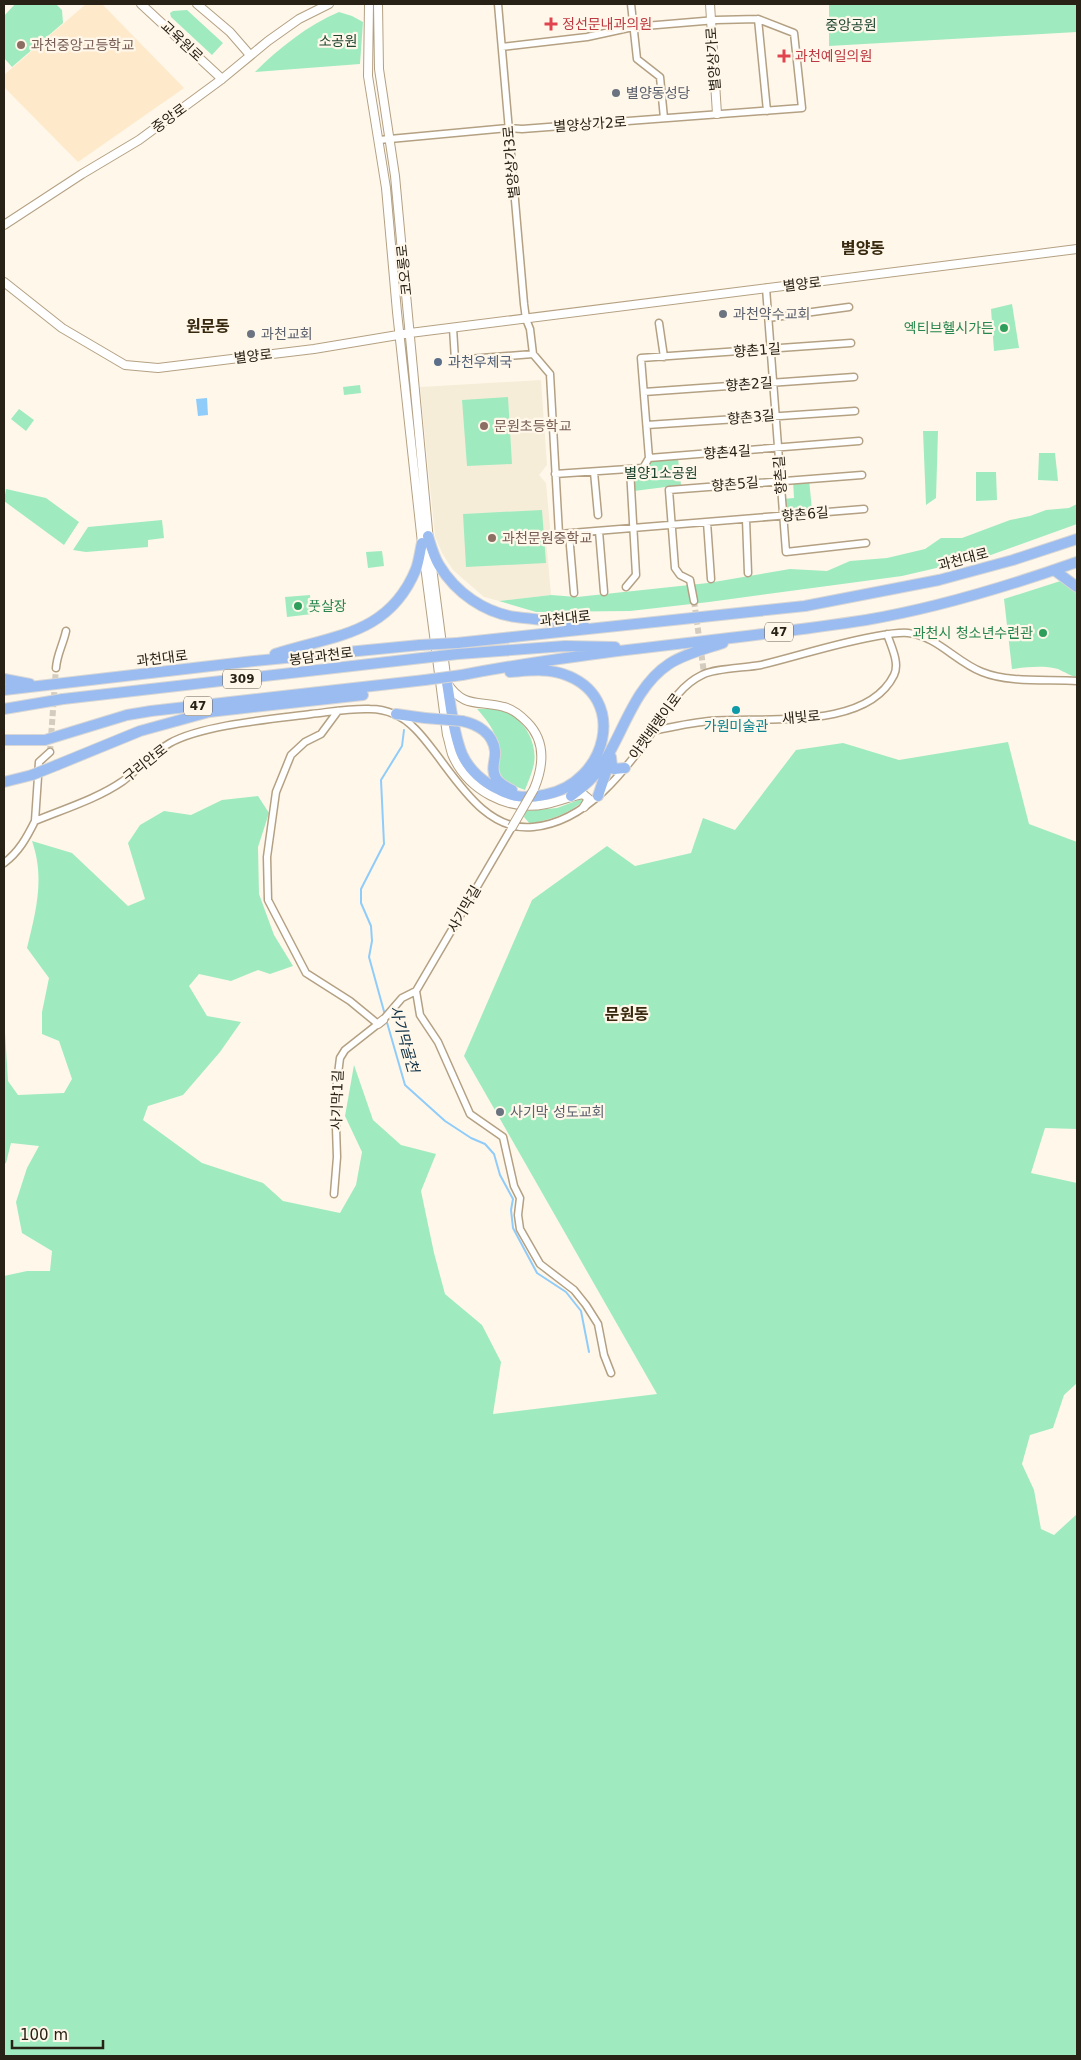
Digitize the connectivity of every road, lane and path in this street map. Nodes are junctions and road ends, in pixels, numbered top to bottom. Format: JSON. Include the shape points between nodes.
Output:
{"nodes":[{"id":1,"x":141,"y":4,"type":"edge"},
{"id":2,"x":197,"y":4,"type":"edge"},
{"id":3,"x":329,"y":4,"type":"edge"},
{"id":4,"x":369,"y":4,"type":"edge"},
{"id":5,"x":378,"y":4,"type":"edge"},
{"id":6,"x":498,"y":4,"type":"edge"},
{"id":7,"x":631,"y":4,"type":"edge"},
{"id":8,"x":710,"y":4,"type":"edge"},
{"id":9,"x":758,"y":19,"type":"junction"},
{"id":10,"x":711,"y":21,"type":"junction"},
{"id":11,"x":633,"y":27,"type":"junction"},
{"id":12,"x":502,"y":47,"type":"junction"},
{"id":13,"x":250,"y":55,"type":"junction"},
{"id":14,"x":222,"y":79,"type":"junction"},
{"id":15,"x":767,"y":111,"type":"junction"},
{"id":16,"x":716,"y":114,"type":"junction"},
{"id":17,"x":664,"y":118,"type":"junction"},
{"id":18,"x":508,"y":128,"type":"junction"},
{"id":19,"x":390,"y":138,"type":"junction"},
{"id":20,"x":379,"y":140,"type":"junction"},
{"id":21,"x":4,"y":225,"type":"edge"},
{"id":22,"x":1077,"y":249,"type":"edge"},
{"id":23,"x":4,"y":282,"type":"edge"},
{"id":24,"x":766,"y":288,"type":"junction"},
{"id":25,"x":849,"y":307,"type":"dead end"},
{"id":26,"x":768,"y":318,"type":"junction"},
{"id":27,"x":526,"y":319,"type":"junction"},
{"id":28,"x":659,"y":323,"type":"dead end"},
{"id":29,"x":453,"y":328,"type":"junction"},
{"id":30,"x":410,"y":333,"type":"junction"},
{"id":31,"x":399,"y":335,"type":"junction"},
{"id":32,"x":851,"y":343,"type":"dead end"},
{"id":33,"x":771,"y":349,"type":"junction"},
{"id":34,"x":533,"y":354,"type":"junction"},
{"id":35,"x":664,"y":357,"type":"junction"},
{"id":36,"x":854,"y":377,"type":"dead end"},
{"id":37,"x":773,"y":382,"type":"junction"},
{"id":38,"x":644,"y":392,"type":"junction"},
{"id":39,"x":856,"y":411,"type":"dead end"},
{"id":40,"x":776,"y":415,"type":"junction"},
{"id":41,"x":647,"y":425,"type":"junction"},
{"id":42,"x":859,"y":441,"type":"dead end"},
{"id":43,"x":778,"y":448,"type":"junction"},
{"id":44,"x":649,"y":458,"type":"junction"},
{"id":45,"x":630,"y":469,"type":"junction"},
{"id":46,"x":594,"y":472,"type":"junction"},
{"id":47,"x":555,"y":474,"type":"junction"},
{"id":48,"x":862,"y":475,"type":"dead end"},
{"id":49,"x":781,"y":481,"type":"junction"},
{"id":50,"x":864,"y":509,"type":"dead end"},
{"id":51,"x":598,"y":515,"type":"dead end"},
{"id":52,"x":783,"y":515,"type":"junction"},
{"id":53,"x":746,"y":519,"type":"junction"},
{"id":54,"x":707,"y":522,"type":"junction"},
{"id":55,"x":672,"y":525,"type":"junction"},
{"id":56,"x":634,"y":528,"type":"junction"},
{"id":57,"x":599,"y":531,"type":"junction"},
{"id":58,"x":569,"y":534,"type":"junction"},
{"id":59,"x":1077,"y":539,"type":"edge"},
{"id":60,"x":425,"y":540,"type":"junction"},
{"id":61,"x":866,"y":543,"type":"dead end"},
{"id":62,"x":1077,"y":562,"type":"edge"},
{"id":63,"x":1054,"y":570,"type":"junction"},
{"id":64,"x":748,"y":573,"type":"dead end"},
{"id":65,"x":711,"y":579,"type":"dead end"},
{"id":66,"x":626,"y":587,"type":"dead end"},
{"id":67,"x":1077,"y":587,"type":"edge"},
{"id":68,"x":604,"y":592,"type":"dead end"},
{"id":69,"x":574,"y":594,"type":"dead end"},
{"id":70,"x":694,"y":601,"type":"tunnel mouth"},
{"id":71,"x":590,"y":629,"type":"junction"},
{"id":72,"x":66,"y":631,"type":"dead end"},
{"id":73,"x":887,"y":634,"type":"junction"},
{"id":74,"x":740,"y":637,"type":"junction"},
{"id":75,"x":644,"y":648,"type":"junction"},
{"id":76,"x":254,"y":661,"type":"junction"},
{"id":77,"x":56,"y":668,"type":"tunnel mouth"},
{"id":78,"x":462,"y":675,"type":"junction"},
{"id":79,"x":4,"y":679,"type":"edge"},
{"id":80,"x":1077,"y":680,"type":"edge"},
{"id":81,"x":447,"y":684,"type":"junction"},
{"id":82,"x":395,"y":685,"type":"junction"},
{"id":83,"x":48,"y":686,"type":"junction"},
{"id":84,"x":4,"y":690,"type":"edge"},
{"id":85,"x":4,"y":709,"type":"edge"},
{"id":86,"x":338,"y":711,"type":"junction"},
{"id":87,"x":396,"y":714,"type":"junction"},
{"id":88,"x":425,"y":718,"type":"junction"},
{"id":89,"x":413,"y":727,"type":"junction"},
{"id":90,"x":652,"y":731,"type":"junction"},
{"id":91,"x":4,"y":740,"type":"edge"},
{"id":92,"x":610,"y":751,"type":"junction"},
{"id":93,"x":50,"y":752,"type":"tunnel mouth"},
{"id":94,"x":625,"y":768,"type":"junction"},
{"id":95,"x":4,"y":782,"type":"edge"},
{"id":96,"x":535,"y":793,"type":"junction"},
{"id":97,"x":571,"y":796,"type":"junction"},
{"id":98,"x":598,"y":796,"type":"junction"},
{"id":99,"x":584,"y":807,"type":"junction"},
{"id":100,"x":35,"y":821,"type":"junction"},
{"id":101,"x":512,"y":827,"type":"junction"},
{"id":102,"x":4,"y":863,"type":"edge"},
{"id":103,"x":416,"y":991,"type":"junction"},
{"id":104,"x":380,"y":1022,"type":"junction"},
{"id":105,"x":334,"y":1194,"type":"dead end"},
{"id":106,"x":611,"y":1373,"type":"dead end"}],
"edges":[{"from":1,"to":14,"type":"street","name":"교육원로"},
{"from":2,"to":13,"type":"street","via":[[230,32]]},
{"from":3,"to":13,"type":"street","name":"중앙로","via":[[300,19]]},
{"from":4,"to":20,"type":"street","via":[[368,76]]},
{"from":5,"to":19,"type":"street","name":"코오롱로","via":[[380,69]]},
{"from":6,"to":12,"type":"street","name":"별양상가3로"},
{"from":7,"to":11,"type":"street"},
{"from":8,"to":10,"type":"street","name":"별양상가로"},
{"from":9,"to":10,"type":"street"},
{"from":9,"to":15,"type":"street"},
{"from":9,"to":15,"type":"street","name":"별양상가2로","via":[[794,33],[802,108]]},
{"from":10,"to":11,"type":"street"},
{"from":10,"to":16,"type":"street","name":"별양상가로"},
{"from":11,"to":12,"type":"street","via":[[587,37]]},
{"from":11,"to":17,"type":"street","via":[[637,60],[660,77]]},
{"from":12,"to":18,"type":"street","name":"별양상가3로"},
{"from":13,"to":14,"type":"street","name":"중앙로"},
{"from":14,"to":21,"type":"street","name":"중앙로","via":[[139,140]]},
{"from":15,"to":16,"type":"street","name":"별양상가2로"},
{"from":16,"to":17,"type":"street","name":"별양상가2로"},
{"from":17,"to":18,"type":"street","name":"별양상가2로"},
{"from":18,"to":19,"type":"street","name":"별양상가2로"},
{"from":18,"to":27,"type":"street","name":"별양상가3로"},
{"from":19,"to":20,"type":"street","name":"별양상가2로"},
{"from":19,"to":30,"type":"street","name":"코오롱로"},
{"from":20,"to":31,"type":"street"},
{"from":22,"to":24,"type":"street","name":"별양로"},
{"from":23,"to":31,"type":"street","name":"별양로","via":[[62,328],[125,365],[158,368]]},
{"from":24,"to":26,"type":"street","name":"향촌길"},
{"from":24,"to":27,"type":"street","name":"별양로"},
{"from":25,"to":26,"type":"street"},
{"from":26,"to":33,"type":"street","name":"향촌길"},
{"from":27,"to":29,"type":"street","name":"별양로"},
{"from":27,"to":34,"type":"street"},
{"from":28,"to":35,"type":"street"},
{"from":29,"to":30,"type":"street","name":"별양로"},
{"from":29,"to":34,"type":"street","via":[[455,360]]},
{"from":30,"to":31,"type":"street","name":"별양로"},
{"from":30,"to":60,"type":"street","name":"코오롱로"},
{"from":31,"to":60,"type":"street"},
{"from":32,"to":33,"type":"street","name":"향촌1길"},
{"from":33,"to":35,"type":"street","name":"향촌1길"},
{"from":33,"to":37,"type":"street","name":"향촌길"},
{"from":34,"to":47,"type":"street","via":[[550,374]]},
{"from":35,"to":38,"type":"street","name":"향촌1길","via":[[641,358]]},
{"from":36,"to":37,"type":"street","name":"향촌2길"},
{"from":37,"to":38,"type":"street","name":"향촌2길"},
{"from":37,"to":40,"type":"street","name":"향촌길"},
{"from":38,"to":41,"type":"street"},
{"from":39,"to":40,"type":"street","name":"향촌3길"},
{"from":40,"to":41,"type":"street","name":"향촌3길"},
{"from":40,"to":43,"type":"street","name":"향촌길"},
{"from":41,"to":44,"type":"street"},
{"from":42,"to":43,"type":"street","name":"향촌4길"},
{"from":43,"to":44,"type":"street","name":"향촌4길"},
{"from":43,"to":49,"type":"street","name":"향촌길"},
{"from":44,"to":45,"type":"street","name":"향촌4길","via":[[643,468]]},
{"from":45,"to":46,"type":"street","name":"향촌4길"},
{"from":45,"to":56,"type":"street"},
{"from":46,"to":47,"type":"street","name":"향촌4길"},
{"from":46,"to":51,"type":"street"},
{"from":47,"to":58,"type":"street","name":"향촌6길","via":[[559,534]]},
{"from":48,"to":49,"type":"street","name":"향촌5길"},
{"from":49,"to":52,"type":"street","name":"향촌길"},
{"from":49,"to":55,"type":"street","name":"향촌5길","via":[[668,490]]},
{"from":50,"to":52,"type":"street","name":"향촌6길"},
{"from":52,"to":53,"type":"street","name":"향촌6길"},
{"from":52,"to":61,"type":"street","name":"향촌길","via":[[786,552]]},
{"from":53,"to":54,"type":"street","name":"향촌6길"},
{"from":53,"to":64,"type":"street"},
{"from":54,"to":55,"type":"street","name":"향촌6길"},
{"from":54,"to":65,"type":"street"},
{"from":55,"to":56,"type":"street","name":"향촌6길"},
{"from":55,"to":70,"type":"street","via":[[675,568],[690,580]]},
{"from":56,"to":57,"type":"street","name":"향촌6길"},
{"from":56,"to":66,"type":"street","via":[[636,575]]},
{"from":57,"to":58,"type":"street","name":"향촌6길"},
{"from":57,"to":68,"type":"street"},
{"from":58,"to":69,"type":"street"},
{"from":59,"to":71,"type":"highway","name":"과천대로","number":"47","via":[[939,580],[805,606]]},
{"from":60,"to":71,"type":"highway","via":[[439,565],[473,602],[514,617],[569,623]]},
{"from":60,"to":76,"type":"highway","via":[[407,586],[394,604],[364,628]]},
{"from":60,"to":81,"type":"street"},
{"from":60,"to":97,"type":"street","via":[[452,755],[464,773],[486,794],[505,803],[545,805]]},
{"from":62,"to":63,"type":"highway","number":"47"},
{"from":63,"to":67,"type":"highway"},
{"from":63,"to":74,"type":"highway","number":"47","via":[[941,603],[868,619]]},
{"from":71,"to":76,"type":"highway","name":"과천대로","number":"47","bridge":true},
{"from":72,"to":77,"type":"street"},
{"from":73,"to":80,"type":"street","name":"아랫배랭이로","via":[[907,633],[927,638],[982,672],[1000,677]]},
{"from":73,"to":90,"type":"street","name":"아랫배랭이로","via":[[759,665],[704,674],[678,692]]},
{"from":73,"to":90,"type":"street","name":"새빛로","via":[[895,660],[895,674],[885,688],[856,707],[815,717],[710,721]]},
{"from":74,"to":75,"type":"highway","number":"47"},
{"from":74,"to":92,"type":"highway","via":[[670,663],[653,677]]},
{"from":75,"to":78,"type":"highway","number":"47"},
{"from":75,"to":85,"type":"highway","name":"봉담과천로","number":"309","bridge":true,"via":[[566,646],[458,654],[63,699]]},
{"from":76,"to":83,"type":"highway","name":"과천대로","number":"47"},
{"from":78,"to":82,"type":"highway","number":"47","bridge":true},
{"from":78,"to":96,"type":"highway","via":[[531,671],[562,673],[580,681],[601,707],[602,740],[592,765],[568,788],[553,794]]},
{"from":79,"to":83,"type":"highway","number":"47"},
{"from":81,"to":96,"type":"highway","via":[[457,736],[472,770],[483,781],[511,796],[522,798]]},
{"from":81,"to":96,"type":"street","via":[[459,698],[471,703],[504,707],[530,725],[539,737],[542,752]]},
{"from":82,"to":91,"type":"highway","number":"47","via":[[151,711],[45,740]]},
{"from":82,"to":95,"type":"highway","bridge":true,"via":[[371,694],[209,712],[140,731],[32,775]]},
{"from":83,"to":84,"type":"highway","number":"47"},
{"from":86,"to":87,"type":"street","name":"구리안로","via":[[374,709]]},
{"from":86,"to":100,"type":"street","name":"구리안로","via":[[191,734],[151,756],[123,781]]},
{"from":86,"to":104,"type":"street","via":[[321,734],[305,742],[292,756],[276,792],[267,857],[268,900],[306,973]]},
{"from":87,"to":88,"type":"highway"},
{"from":87,"to":89,"type":"street"},
{"from":88,"to":89,"type":"highway"},
{"from":88,"to":96,"type":"highway","bridge":true,"via":[[475,723],[488,734],[495,750],[493,770],[496,778],[503,786],[518,793]]},
{"from":89,"to":101,"type":"street","via":[[471,797],[491,816]]},
{"from":90,"to":94,"type":"street","name":"아랫배랭이로"},
{"from":92,"to":94,"type":"highway","via":[[614,769]]},
{"from":92,"to":97,"type":"highway","via":[[587,784]]},
{"from":92,"to":98,"type":"highway"},
{"from":93,"to":100,"type":"street","via":[[39,762]]},
{"from":94,"to":98,"type":"street","name":"아랫배랭이로"},
{"from":96,"to":101,"type":"street","bridge":true},
{"from":97,"to":99,"type":"street","via":[[583,794],[588,797]]},
{"from":98,"to":99,"type":"street","name":"아랫배랭이로"},
{"from":99,"to":101,"type":"street","name":"아랫배랭이로","via":[[553,823]]},
{"from":100,"to":102,"type":"street","via":[[25,840]]},
{"from":101,"to":103,"type":"street","name":"사기막길"},
{"from":103,"to":104,"type":"street","name":"사기막길","via":[[402,998]]},
{"from":103,"to":106,"type":"street","via":[[420,1015],[438,1042],[470,1114],[503,1137],[514,1186],[520,1198],[520,1229],[540,1264],[574,1290],[598,1324]]},
{"from":104,"to":105,"type":"street","name":"사기막1길","via":[[345,1050],[340,1058],[335,1098],[337,1157]]}]}
